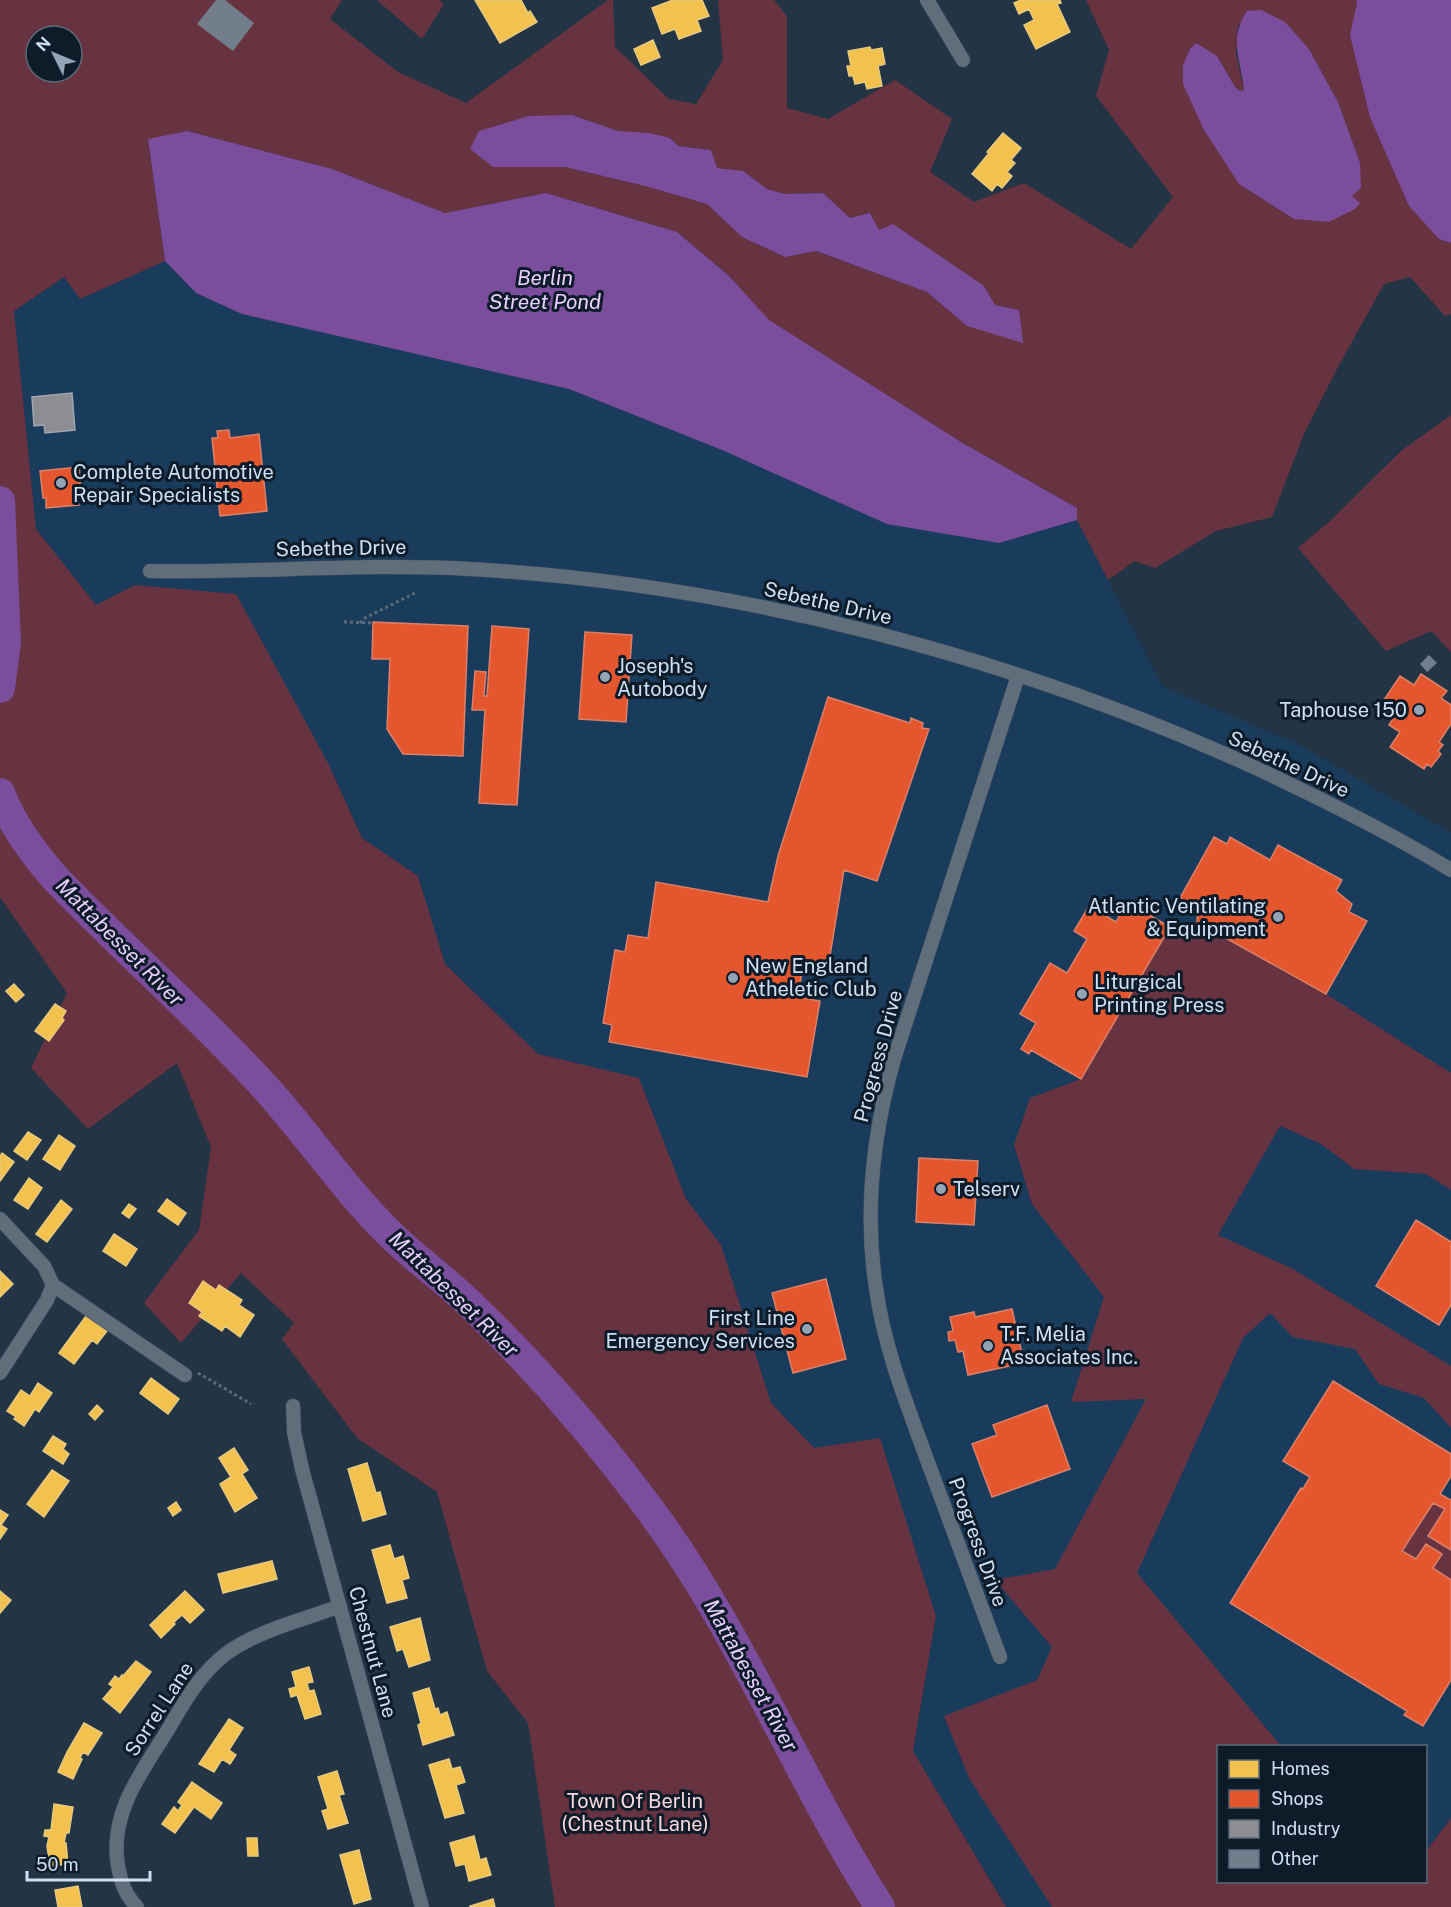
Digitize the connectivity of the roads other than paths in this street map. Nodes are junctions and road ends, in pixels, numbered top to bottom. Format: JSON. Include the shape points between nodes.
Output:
{"nodes":[{"id":1,"x":927,"y":0,"type":"edge"},
{"id":2,"x":963,"y":60,"type":"dead end"},
{"id":3,"x":150,"y":571,"type":"dead end"},
{"id":4,"x":1018,"y":676,"type":"junction"},
{"id":5,"x":1451,"y":870,"type":"edge"},
{"id":6,"x":0,"y":1220,"type":"edge"},
{"id":7,"x":53,"y":1285,"type":"junction"},
{"id":8,"x":0,"y":1373,"type":"edge"},
{"id":9,"x":191,"y":1373,"type":"road end"},
{"id":10,"x":294,"y":1407,"type":"dead end"},
{"id":11,"x":340,"y":1606,"type":"junction"},
{"id":12,"x":1000,"y":1657,"type":"dead end"},
{"id":13,"x":137,"y":1907,"type":"edge"},
{"id":14,"x":422,"y":1907,"type":"edge"}],
"edges":[{"from":1,"to":2,"type":"street"},
{"from":3,"to":4,"type":"street","name":"Sebethe Drive","via":[[406,566],[610,582],[694,594],[840,624]]},
{"from":4,"to":5,"type":"street","name":"Sebethe Drive","via":[[1222,753],[1314,795]]},
{"from":4,"to":12,"type":"street","name":"Progress Drive","via":[[894,1059],[874,1147],[871,1193],[876,1288],[897,1378]]},
{"from":6,"to":7,"type":"street","via":[[44,1266]]},
{"from":7,"to":8,"type":"street"},
{"from":7,"to":9,"type":"street"},
{"from":10,"to":11,"type":"street","name":"Chestnut Lane","via":[[294,1432],[302,1468]]},
{"from":11,"to":13,"type":"street","name":"Sorrel Lane","via":[[250,1640],[227,1653],[206,1671],[189,1695],[134,1784],[119,1823],[116,1856],[121,1883]]},
{"from":11,"to":14,"type":"street","name":"Chestnut Lane"}]}
